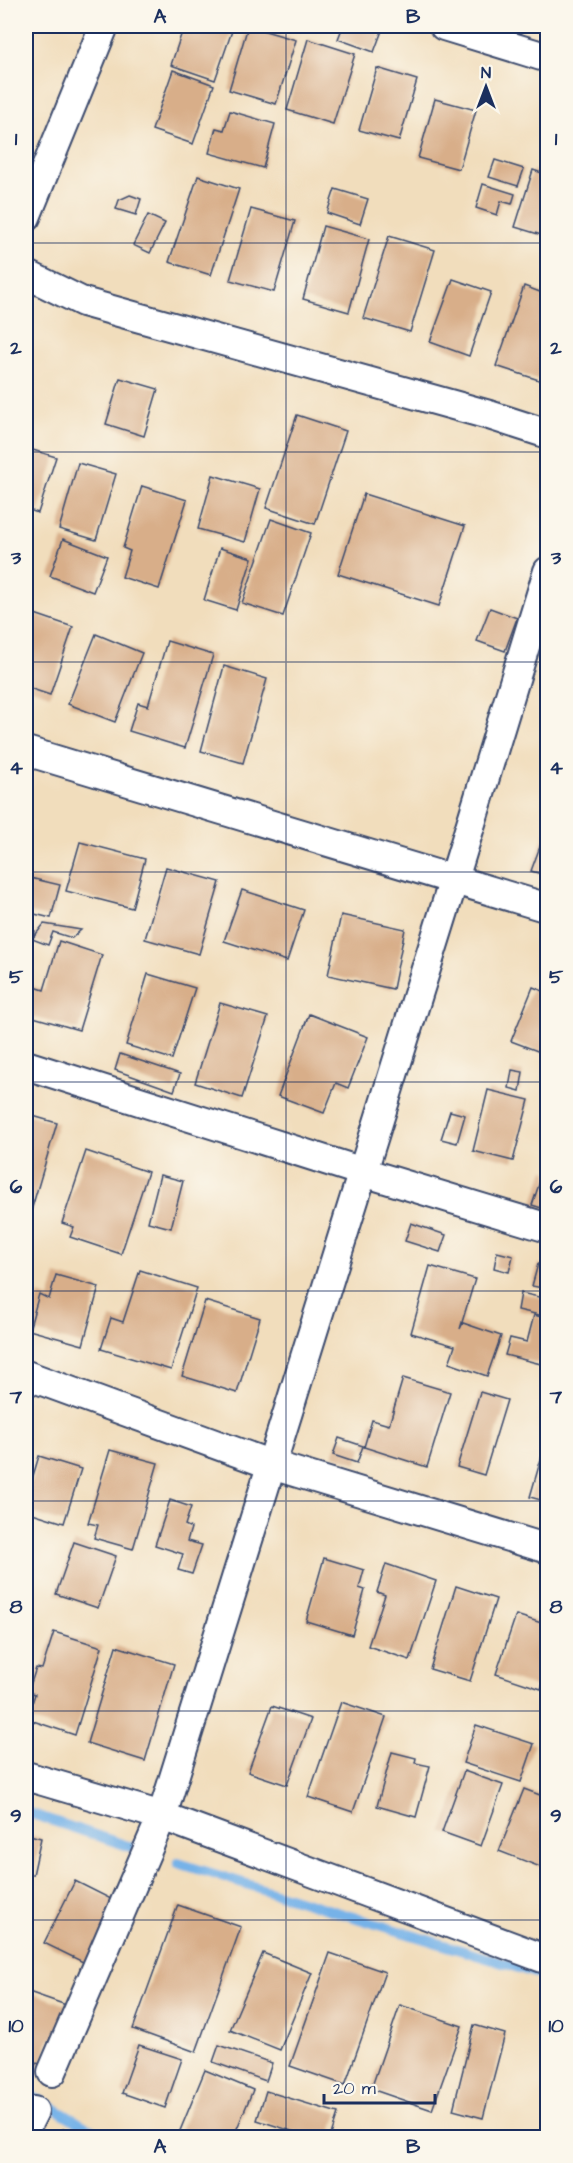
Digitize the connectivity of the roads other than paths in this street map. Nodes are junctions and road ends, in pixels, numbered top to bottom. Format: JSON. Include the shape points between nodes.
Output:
{"nodes":[{"id":1,"x":104,"y":26,"type":"edge"},
{"id":2,"x":444,"y":26,"type":"edge"},
{"id":3,"x":548,"y":58,"type":"edge"},
{"id":4,"x":26,"y":217,"type":"edge"},
{"id":5,"x":26,"y":274,"type":"edge"},
{"id":6,"x":548,"y":434,"type":"edge"},
{"id":7,"x":548,"y":571,"type":"edge"},
{"id":8,"x":26,"y":751,"type":"edge"},
{"id":9,"x":454,"y":879,"type":"junction"},
{"id":10,"x":548,"y":908,"type":"edge"},
{"id":11,"x":26,"y":1065,"type":"edge"},
{"id":12,"x":363,"y":1172,"type":"junction"},
{"id":13,"x":548,"y":1228,"type":"edge"},
{"id":14,"x":26,"y":1375,"type":"edge"},
{"id":15,"x":272,"y":1465,"type":"junction"},
{"id":16,"x":548,"y":1549,"type":"edge"},
{"id":17,"x":26,"y":1776,"type":"edge"},
{"id":18,"x":162,"y":1816,"type":"junction"},
{"id":19,"x":548,"y":1960,"type":"edge"},
{"id":20,"x":52,"y":2072,"type":"dead end"}],
"edges":[{"from":1,"to":4,"type":"street"},
{"from":2,"to":3,"type":"street"},
{"from":5,"to":6,"type":"street","via":[[83,302]]},
{"from":7,"to":9,"type":"street"},
{"from":8,"to":9,"type":"street"},
{"from":9,"to":10,"type":"street"},
{"from":9,"to":12,"type":"street"},
{"from":11,"to":12,"type":"street"},
{"from":12,"to":13,"type":"street"},
{"from":12,"to":15,"type":"street"},
{"from":14,"to":15,"type":"street"},
{"from":15,"to":16,"type":"street"},
{"from":15,"to":18,"type":"street"},
{"from":17,"to":18,"type":"street"},
{"from":18,"to":19,"type":"street"},
{"from":18,"to":20,"type":"street"}]}
